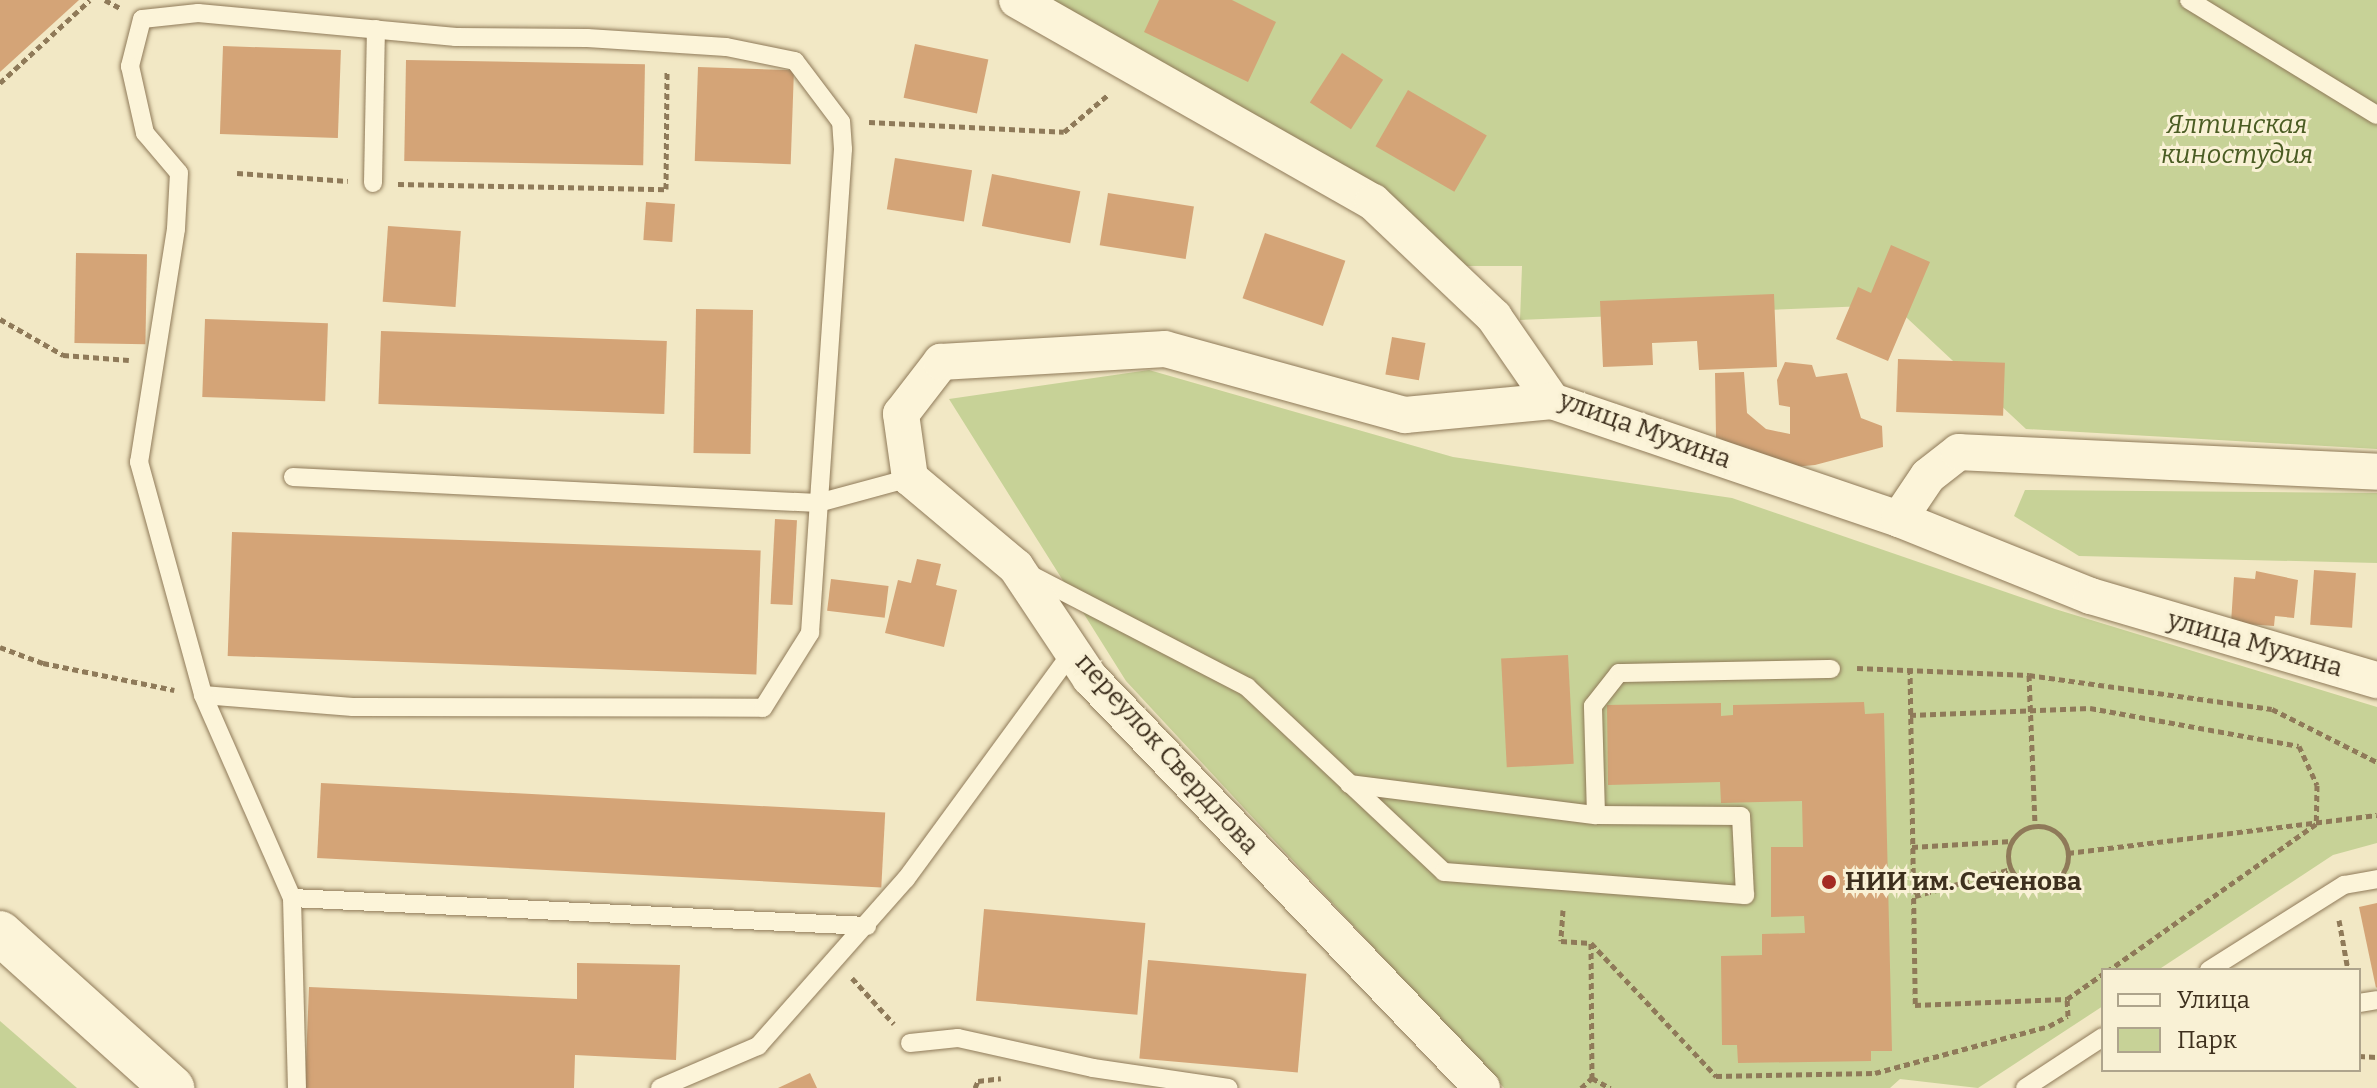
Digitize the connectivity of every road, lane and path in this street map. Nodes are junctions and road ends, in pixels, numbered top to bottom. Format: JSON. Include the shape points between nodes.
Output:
{"nodes":[{"id":1,"x":90,"y":0,"type":"edge"},
{"id":2,"x":1017,"y":0,"type":"edge"},
{"id":3,"x":2189,"y":0,"type":"edge"},
{"id":4,"x":376,"y":29,"type":"junction"},
{"id":5,"x":667,"y":43,"type":"junction"},
{"id":6,"x":1134,"y":66,"type":"junction"},
{"id":7,"x":0,"y":83,"type":"edge"},
{"id":8,"x":2377,"y":115,"type":"edge"},
{"id":9,"x":841,"y":122,"type":"junction"},
{"id":10,"x":237,"y":173,"type":"dead end"},
{"id":11,"x":373,"y":183,"type":"junction"},
{"id":12,"x":0,"y":319,"type":"edge"},
{"id":13,"x":155,"y":362,"type":"junction"},
{"id":14,"x":1552,"y":401,"type":"junction"},
{"id":15,"x":2377,"y":472,"type":"edge"},
{"id":16,"x":293,"y":477,"type":"dead end"},
{"id":17,"x":910,"y":478,"type":"junction"},
{"id":18,"x":818,"y":503,"type":"junction"},
{"id":19,"x":1899,"y":519,"type":"junction"},
{"id":20,"x":1016,"y":567,"type":"junction"},
{"id":21,"x":0,"y":647,"type":"edge"},
{"id":22,"x":1073,"y":651,"type":"junction"},
{"id":23,"x":1910,"y":668,"type":"junction"},
{"id":24,"x":1831,"y":669,"type":"joint"},
{"id":25,"x":2029,"y":675,"type":"junction"},
{"id":26,"x":2377,"y":680,"type":"edge"},
{"id":27,"x":203,"y":695,"type":"junction"},
{"id":28,"x":2029,"y":711,"type":"junction"},
{"id":29,"x":1910,"y":715,"type":"junction"},
{"id":30,"x":2377,"y":762,"type":"edge"},
{"id":31,"x":1349,"y":784,"type":"junction"},
{"id":32,"x":1596,"y":815,"type":"junction"},
{"id":33,"x":2377,"y":815,"type":"edge"},
{"id":34,"x":2316,"y":824,"type":"junction"},
{"id":35,"x":2035,"y":826,"type":"junction"},
{"id":36,"x":2012,"y":841,"type":"junction"},
{"id":37,"x":1912,"y":847,"type":"junction"},
{"id":38,"x":2068,"y":853,"type":"junction"},
{"id":39,"x":2011,"y":869,"type":"junction"},
{"id":40,"x":2377,"y":879,"type":"edge"},
{"id":41,"x":1565,"y":881,"type":"junction"},
{"id":42,"x":1915,"y":896,"type":"junction"},
{"id":43,"x":292,"y":898,"type":"junction"},
{"id":44,"x":867,"y":926,"type":"junction"},
{"id":45,"x":0,"y":933,"type":"edge"},
{"id":46,"x":1591,"y":943,"type":"junction"},
{"id":47,"x":2344,"y":949,"type":"dead end"},
{"id":48,"x":837,"y":961,"type":"junction"},
{"id":49,"x":2112,"y":968,"type":"edge"},
{"id":50,"x":2212,"y":968,"type":"edge"},
{"id":51,"x":2348,"y":968,"type":"edge"},
{"id":52,"x":2101,"y":975,"type":"edge"},
{"id":53,"x":2067,"y":999,"type":"junction"},
{"id":54,"x":2101,"y":1038,"type":"edge"},
{"id":55,"x":910,"y":1043,"type":"joint"},
{"id":56,"x":1592,"y":1078,"type":"junction"},
{"id":57,"x":172,"y":1088,"type":"edge"},
{"id":58,"x":297,"y":1088,"type":"edge"},
{"id":59,"x":660,"y":1088,"type":"edge"},
{"id":60,"x":1229,"y":1088,"type":"edge"},
{"id":61,"x":1482,"y":1088,"type":"edge"},
{"id":62,"x":1581,"y":1088,"type":"edge"},
{"id":63,"x":1610,"y":1088,"type":"edge"},
{"id":64,"x":2025,"y":1088,"type":"edge"}],
"edges":[{"from":1,"to":7,"type":"path"},
{"from":2,"to":6,"type":"street","name":"улица Мухина"},
{"from":3,"to":8,"type":"lane"},
{"from":4,"to":5,"type":"lane"},
{"from":4,"to":11,"type":"lane"},
{"from":4,"to":13,"type":"lane","via":[[198,13],[142,19],[130,66],[145,133],[179,173],[176,229]]},
{"from":5,"to":9,"type":"lane","via":[[726,47],[795,61]]},
{"from":5,"to":11,"type":"path","via":[[666,189]]},
{"from":6,"to":9,"type":"path","via":[[1064,132]]},
{"from":6,"to":14,"type":"street","name":"улица Мухина","via":[[1373,202],[1494,317]]},
{"from":9,"to":18,"type":"lane"},
{"from":10,"to":11,"type":"path"},
{"from":12,"to":13,"type":"path","via":[[63,355]]},
{"from":13,"to":27,"type":"lane","via":[[139,462]]},
{"from":14,"to":17,"type":"street","via":[[1405,415],[1165,349],[941,362],[901,414]]},
{"from":14,"to":19,"type":"street","name":"улица Мухина"},
{"from":15,"to":19,"type":"street","via":[[1959,452],[1928,476]]},
{"from":16,"to":18,"type":"lane"},
{"from":17,"to":18,"type":"lane"},
{"from":17,"to":20,"type":"street","name":"переулок Свердлова"},
{"from":18,"to":27,"type":"lane","via":[[810,633],[763,708],[353,707]]},
{"from":19,"to":26,"type":"street","name":"улица Мухина","via":[[2091,596]]},
{"from":20,"to":22,"type":"street","name":"переулок Свердлова"},
{"from":20,"to":31,"type":"lane","via":[[1247,687]]},
{"from":21,"to":27,"type":"path","via":[[43,663]]},
{"from":22,"to":44,"type":"lane"},
{"from":22,"to":61,"type":"street","name":"переулок Свердлова","via":[[1090,678]]},
{"from":23,"to":24,"type":"path"},
{"from":23,"to":25,"type":"path"},
{"from":23,"to":29,"type":"path"},
{"from":24,"to":32,"type":"lane","via":[[1619,673],[1593,706]]},
{"from":25,"to":28,"type":"path"},
{"from":25,"to":30,"type":"path","via":[[2272,709]]},
{"from":27,"to":43,"type":"lane"},
{"from":28,"to":29,"type":"path"},
{"from":28,"to":34,"type":"path","via":[[2090,708],[2299,746],[2317,785]]},
{"from":28,"to":35,"type":"path"},
{"from":29,"to":37,"type":"path"},
{"from":31,"to":32,"type":"lane"},
{"from":31,"to":41,"type":"lane","via":[[1444,872]]},
{"from":32,"to":41,"type":"lane","via":[[1741,816],[1745,895]]},
{"from":33,"to":34,"type":"path"},
{"from":34,"to":38,"type":"path"},
{"from":34,"to":49,"type":"path"},
{"from":35,"to":36,"type":"path"},
{"from":35,"to":38,"type":"path","via":[[2061,835]]},
{"from":36,"to":37,"type":"path"},
{"from":36,"to":39,"type":"path"},
{"from":37,"to":42,"type":"path"},
{"from":38,"to":39,"type":"path","via":[[2064,873],[2047,884],[2026,883]]},
{"from":39,"to":42,"type":"path"},
{"from":40,"to":50,"type":"lane","via":[[2344,885]]},
{"from":41,"to":46,"type":"path","via":[[1561,941]]},
{"from":42,"to":53,"type":"path","via":[[1915,1005]]},
{"from":43,"to":44,"type":"lane"},
{"from":43,"to":58,"type":"lane"},
{"from":44,"to":48,"type":"lane"},
{"from":45,"to":57,"type":"main road"},
{"from":46,"to":53,"type":"path","via":[[1716,1076],[1875,1073],[2049,1026],[2068,1016]]},
{"from":46,"to":56,"type":"path"},
{"from":47,"to":51,"type":"path"},
{"from":48,"to":55,"type":"path"},
{"from":48,"to":59,"type":"lane","via":[[758,1046]]},
{"from":52,"to":53,"type":"path"},
{"from":54,"to":64,"type":"lane"},
{"from":55,"to":60,"type":"lane","via":[[958,1038],[1093,1068]]},
{"from":56,"to":62,"type":"path"},
{"from":56,"to":63,"type":"path"}]}
